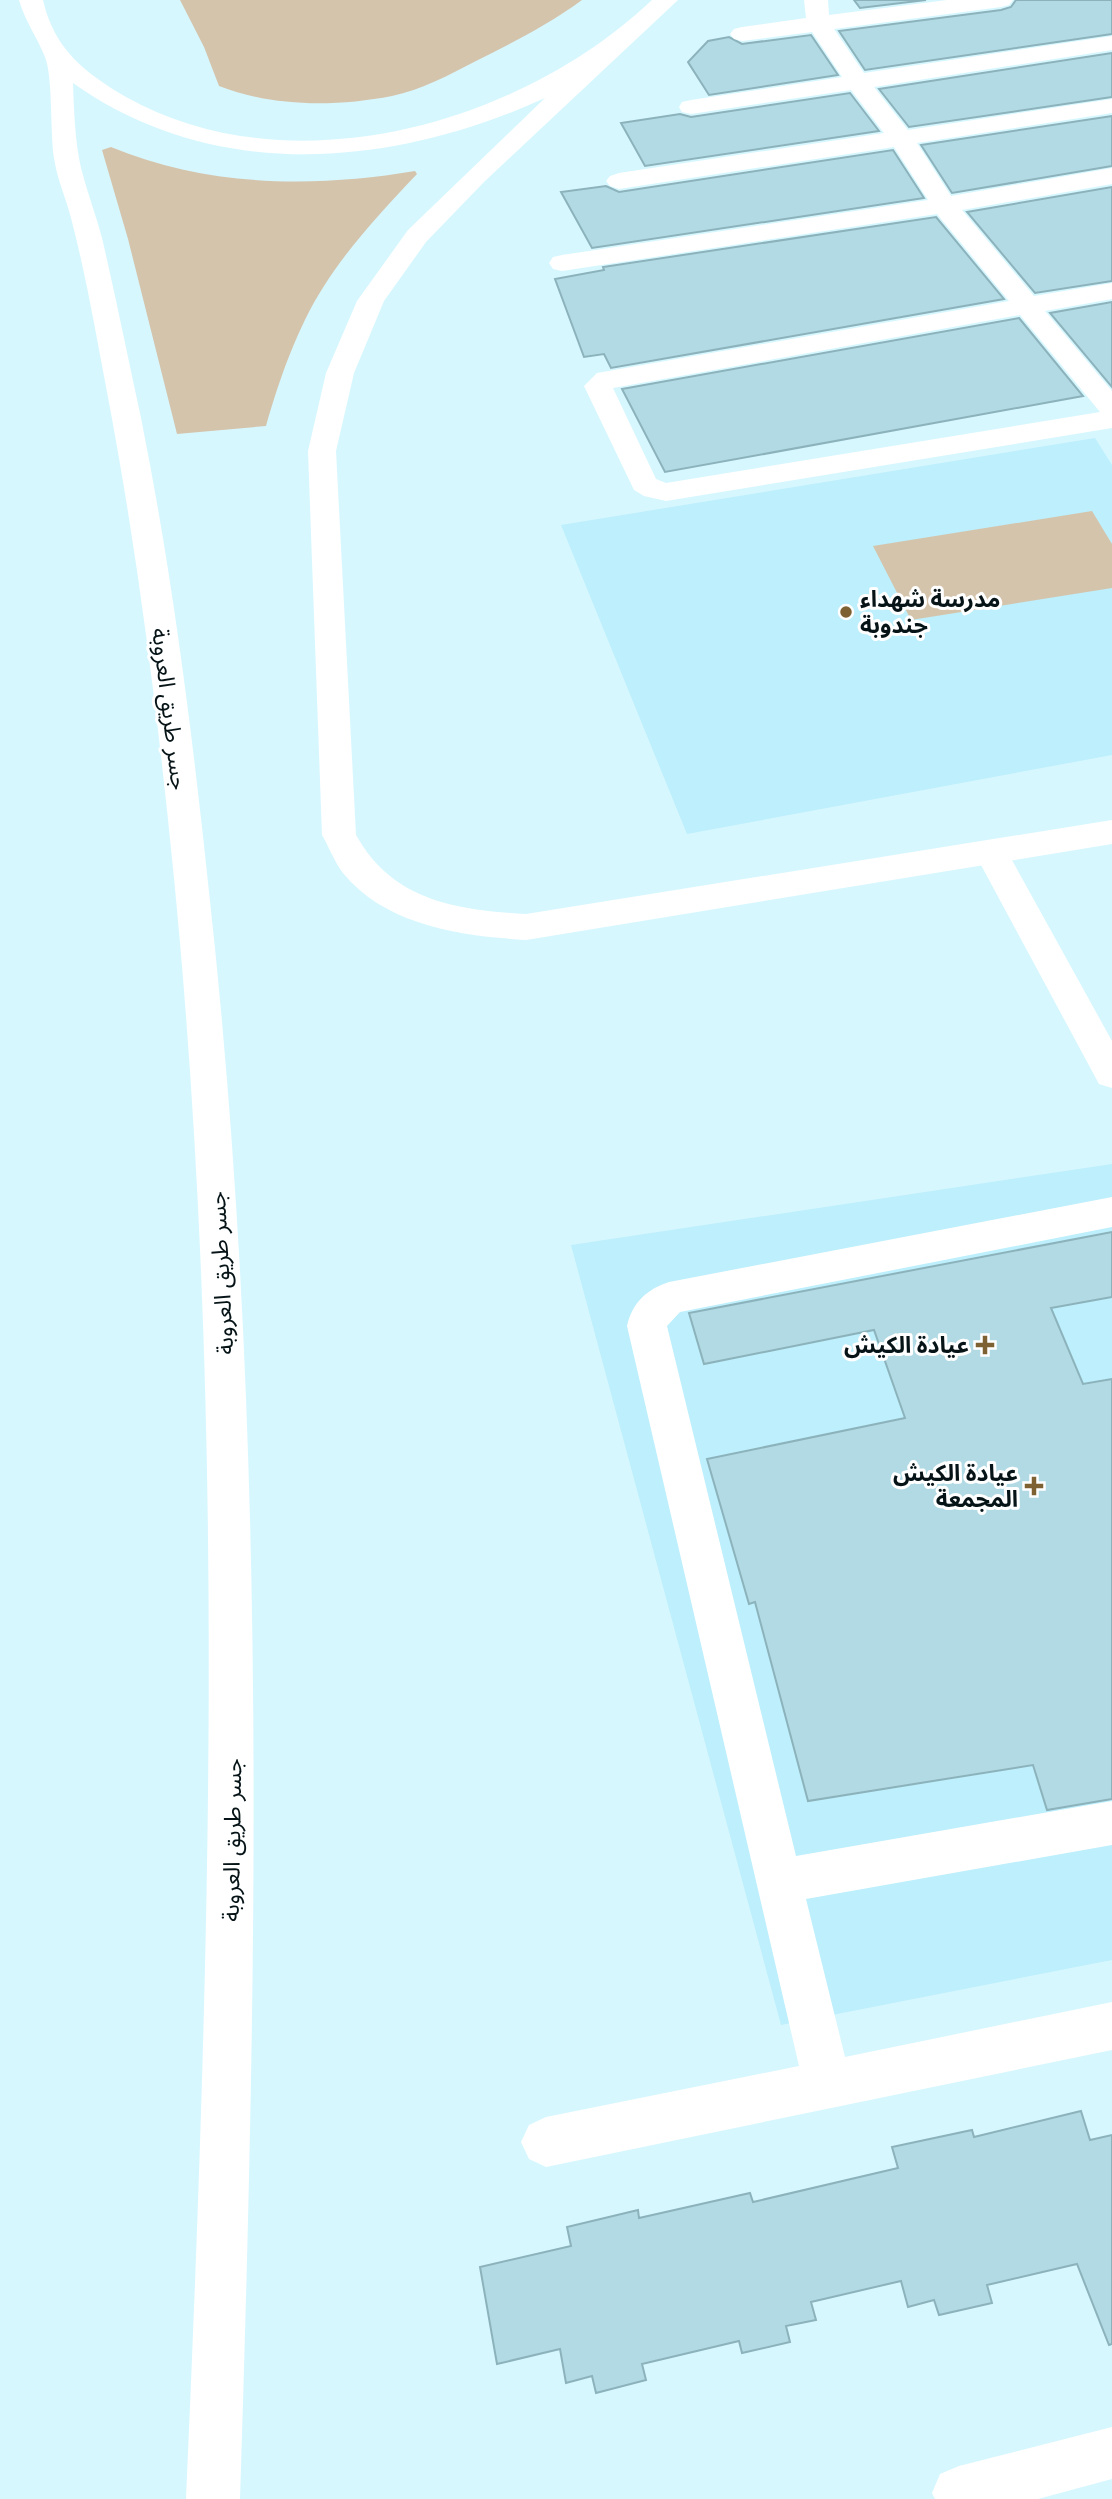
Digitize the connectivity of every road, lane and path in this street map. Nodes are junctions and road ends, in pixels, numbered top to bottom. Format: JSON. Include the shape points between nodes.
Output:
{"nodes":[{"id":1,"x":31,"y":0,"type":"edge"},
{"id":2,"x":666,"y":0,"type":"edge"},
{"id":3,"x":1001,"y":0,"type":"edge"},
{"id":4,"x":817,"y":12,"type":"edge"},
{"id":5,"x":742,"y":34,"type":"dead end"},
{"id":6,"x":619,"y":42,"type":"junction"},
{"id":7,"x":1112,"y":43,"type":"edge"},
{"id":8,"x":59,"y":61,"type":"junction"},
{"id":9,"x":856,"y":80,"type":"junction"},
{"id":10,"x":1112,"y":106,"type":"edge"},
{"id":11,"x":691,"y":107,"type":"dead end"},
{"id":12,"x":902,"y":139,"type":"junction"},
{"id":13,"x":1112,"y":176,"type":"edge"},
{"id":14,"x":619,"y":181,"type":"dead end"},
{"id":15,"x":944,"y":205,"type":"junction"},
{"id":16,"x":562,"y":263,"type":"dead end"},
{"id":17,"x":1112,"y":291,"type":"edge"},
{"id":18,"x":1029,"y":306,"type":"junction"},
{"id":19,"x":1112,"y":409,"type":"edge"},
{"id":20,"x":1112,"y":419,"type":"edge"},
{"id":21,"x":1112,"y":832,"type":"edge"},
{"id":22,"x":991,"y":852,"type":"junction"},
{"id":23,"x":1112,"y":1074,"type":"edge"},
{"id":24,"x":1112,"y":1212,"type":"edge"},
{"id":25,"x":1112,"y":1824,"type":"edge"},
{"id":26,"x":780,"y":1881,"type":"junction"},
{"id":27,"x":1112,"y":2026,"type":"edge"},
{"id":28,"x":827,"y":2084,"type":"junction"},
{"id":29,"x":546,"y":2143,"type":"dead end"},
{"id":30,"x":1112,"y":2454,"type":"edge"},
{"id":31,"x":959,"y":2493,"type":"dead end"},
{"id":32,"x":213,"y":2499,"type":"edge"}],
"edges":[{"from":1,"to":8,"type":"main road"},
{"from":2,"to":6,"type":"main road"},
{"from":3,"to":4,"type":"main road"},
{"from":4,"to":5,"type":"main road"},
{"from":4,"to":9,"type":"main road"},
{"from":6,"to":8,"type":"main road","via":[[553,83],[477,119],[393,140],[313,148],[240,142],[174,127],[122,105]]},
{"from":6,"to":22,"type":"main road","via":[[445,205],[393,268],[360,325],[340,373],[322,450],[339,835],[357,866],[388,894],[418,909],[475,925],[526,927]]},
{"from":7,"to":9,"type":"main road"},
{"from":8,"to":32,"type":"main road","name":"جسر طريق العروبة","via":[[70,174],[108,325],[157,601],[179,767],[215,1169],[225,1362],[234,1829]]},
{"from":9,"to":11,"type":"main road"},
{"from":9,"to":12,"type":"main road"},
{"from":10,"to":12,"type":"main road"},
{"from":12,"to":14,"type":"main road"},
{"from":12,"to":15,"type":"main road"},
{"from":13,"to":15,"type":"main road"},
{"from":15,"to":16,"type":"main road"},
{"from":15,"to":18,"type":"main road"},
{"from":17,"to":18,"type":"main road"},
{"from":18,"to":19,"type":"main road"},
{"from":18,"to":20,"type":"main road","via":[[607,379],[598,386],[644,484],[666,492]]},
{"from":21,"to":22,"type":"main road"},
{"from":22,"to":23,"type":"main road"},
{"from":24,"to":26,"type":"main road","via":[[669,1298],[649,1315],[650,1340]]},
{"from":25,"to":26,"type":"main road"},
{"from":26,"to":28,"type":"main road"},
{"from":27,"to":28,"type":"main road"},
{"from":28,"to":29,"type":"main road"},
{"from":30,"to":31,"type":"main road"}]}
